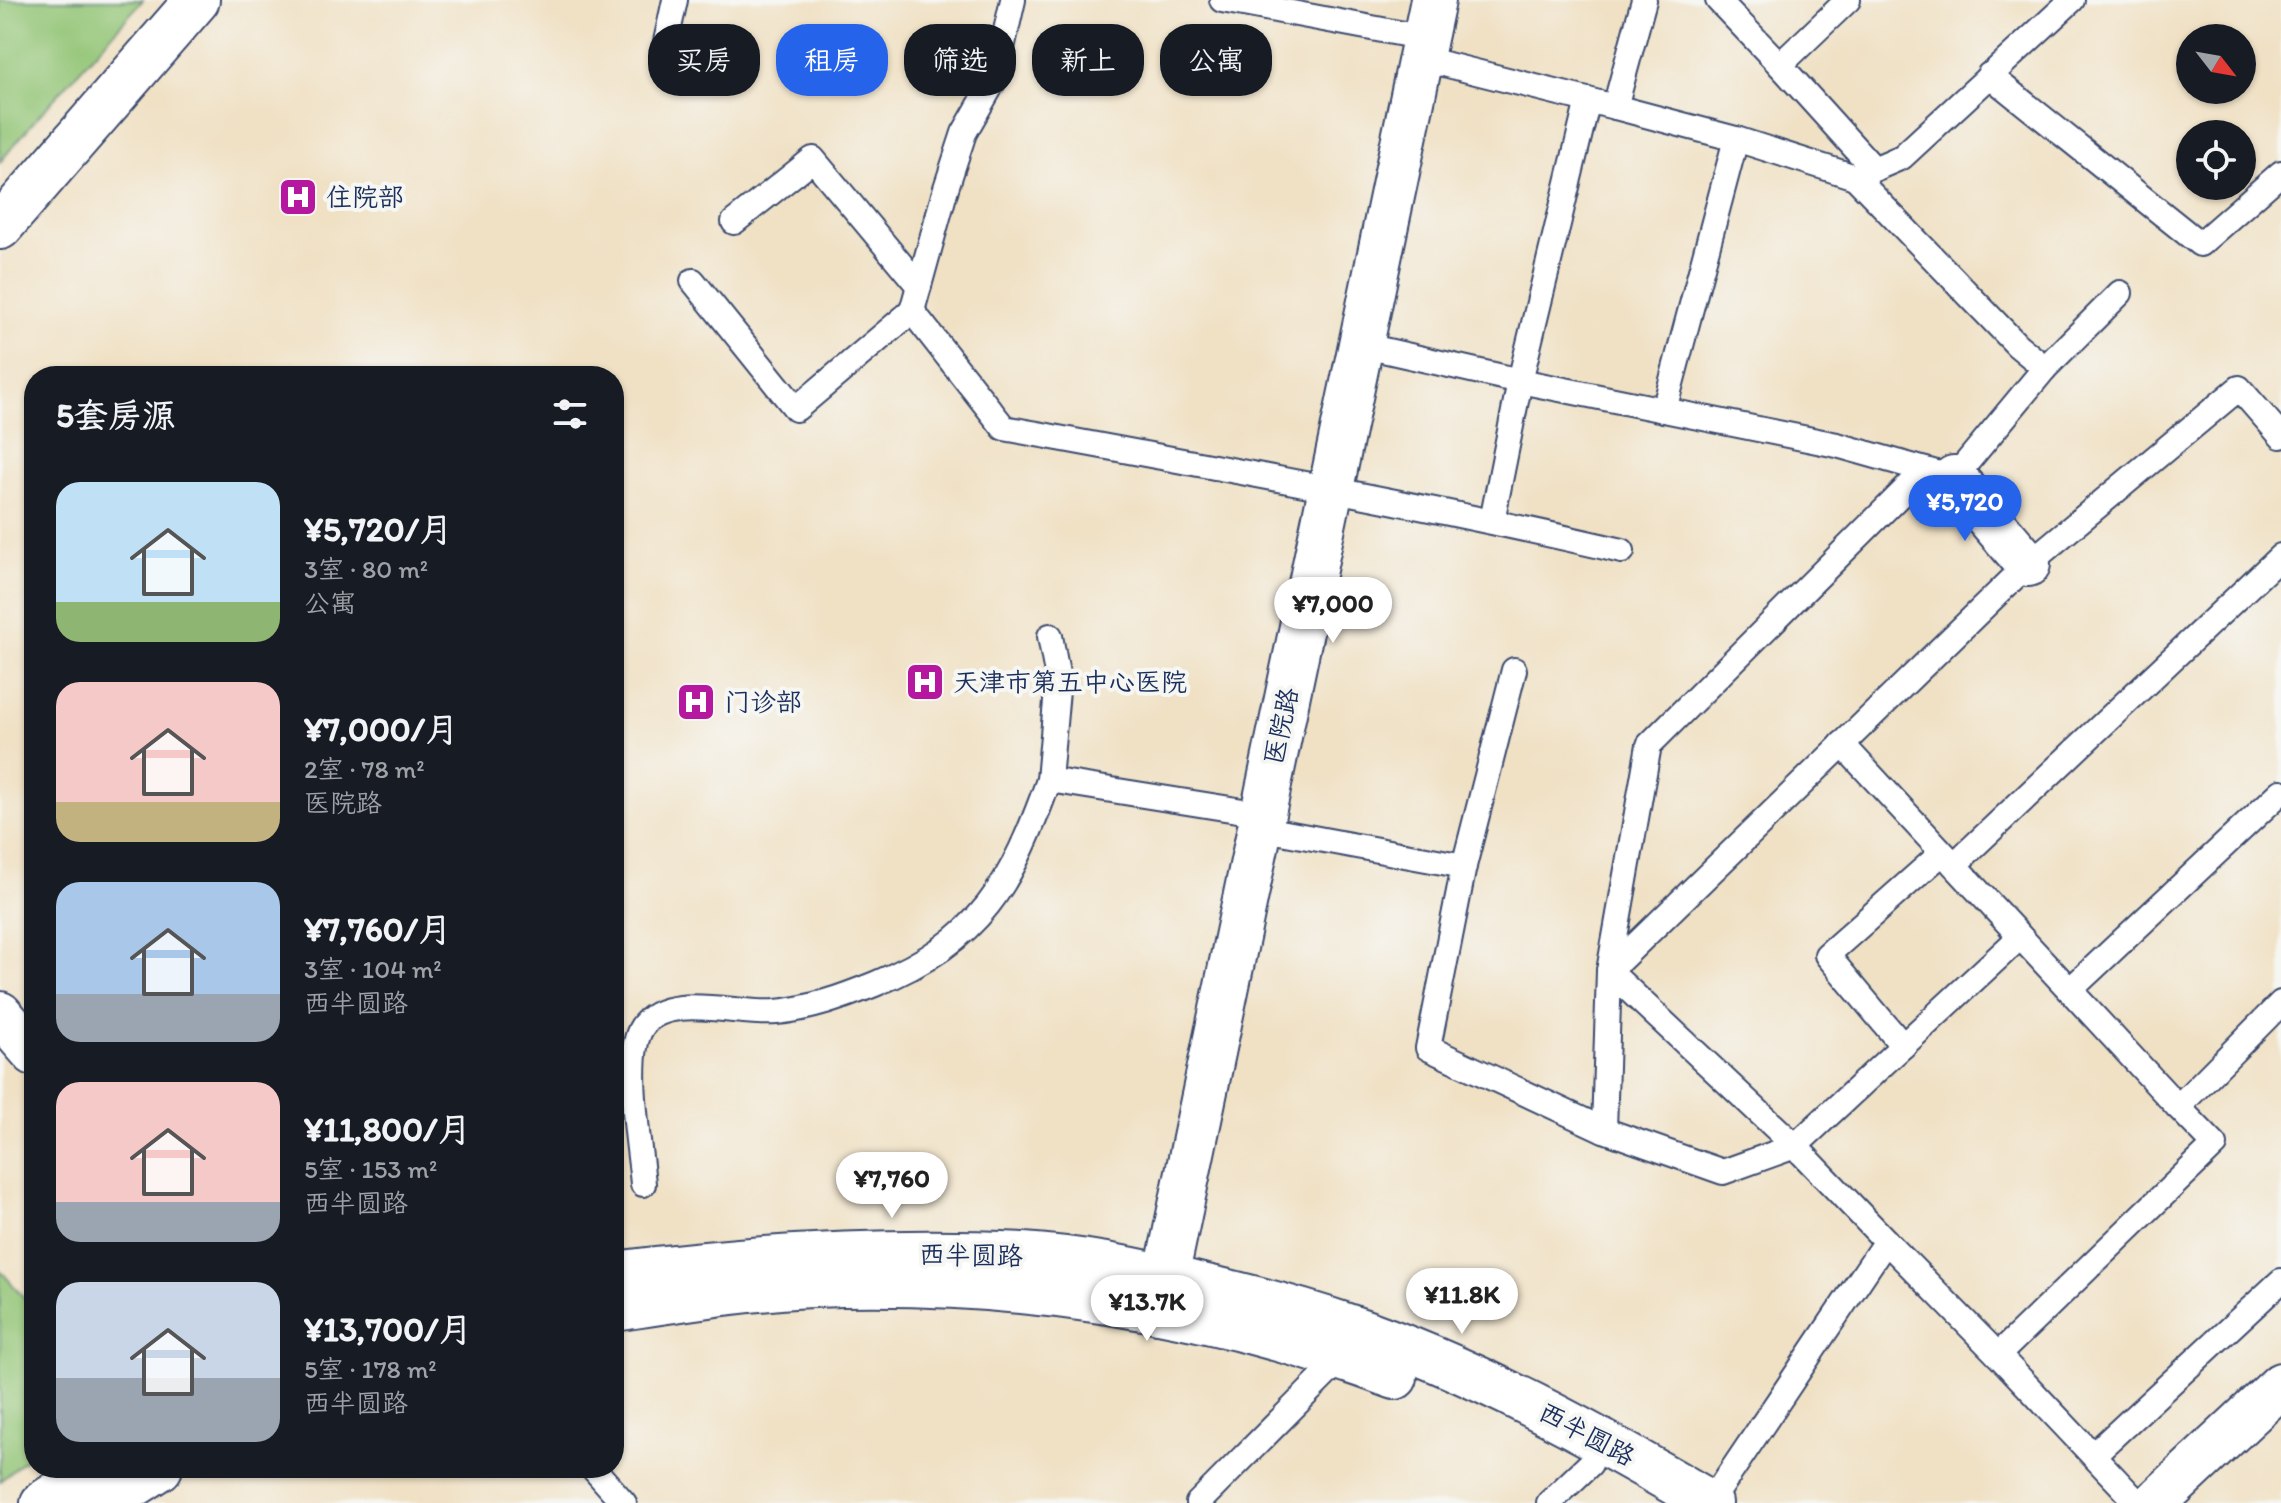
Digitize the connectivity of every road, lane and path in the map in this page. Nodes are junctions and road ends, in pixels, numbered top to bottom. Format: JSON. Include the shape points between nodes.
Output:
{"nodes":[{"id":1,"x":197,"y":0,"type":"edge"},
{"id":2,"x":675,"y":0,"type":"edge"},
{"id":3,"x":1013,"y":0,"type":"edge"},
{"id":4,"x":1222,"y":0,"type":"edge"},
{"id":5,"x":1644,"y":0,"type":"edge"},
{"id":6,"x":1718,"y":0,"type":"edge"},
{"id":7,"x":1848,"y":0,"type":"edge"},
{"id":8,"x":2072,"y":0,"type":"edge"},
{"id":9,"x":670,"y":24,"type":"edge"},
{"id":10,"x":1426,"y":32,"type":"edge"},
{"id":11,"x":1780,"y":65,"type":"junction"},
{"id":12,"x":1989,"y":75,"type":"junction"},
{"id":13,"x":1588,"y":100,"type":"junction"},
{"id":14,"x":1615,"y":107,"type":"junction"},
{"id":15,"x":1736,"y":139,"type":"junction"},
{"id":16,"x":1865,"y":173,"type":"junction"},
{"id":17,"x":2281,"y":173,"type":"edge"},
{"id":18,"x":734,"y":222,"type":"dead end"},
{"id":19,"x":0,"y":227,"type":"edge"},
{"id":20,"x":693,"y":281,"type":"dead end"},
{"id":21,"x":919,"y":286,"type":"junction"},
{"id":22,"x":2120,"y":293,"type":"dead end"},
{"id":23,"x":912,"y":311,"type":"junction"},
{"id":24,"x":1361,"y":345,"type":"junction"},
{"id":25,"x":2045,"y":368,"type":"junction"},
{"id":26,"x":1520,"y":381,"type":"junction"},
{"id":27,"x":1664,"y":410,"type":"junction"},
{"id":28,"x":2281,"y":436,"type":"edge"},
{"id":29,"x":1940,"y":474,"type":"junction"},
{"id":30,"x":1332,"y":488,"type":"junction"},
{"id":31,"x":1492,"y":521,"type":"junction"},
{"id":32,"x":1622,"y":551,"type":"dead end"},
{"id":33,"x":2281,"y":556,"type":"edge"},
{"id":34,"x":2028,"y":564,"type":"junction"},
{"id":35,"x":1050,"y":636,"type":"dead end"},
{"id":36,"x":1514,"y":670,"type":"dead end"},
{"id":37,"x":1842,"y":744,"type":"junction"},
{"id":38,"x":1049,"y":780,"type":"junction"},
{"id":39,"x":2281,"y":792,"type":"edge"},
{"id":40,"x":1260,"y":821,"type":"junction"},
{"id":41,"x":1948,"y":859,"type":"junction"},
{"id":42,"x":1464,"y":866,"type":"junction"},
{"id":43,"x":2020,"y":937,"type":"junction"},
{"id":44,"x":1609,"y":971,"type":"junction"},
{"id":45,"x":2070,"y":990,"type":"junction"},
{"id":46,"x":2281,"y":1003,"type":"edge"},
{"id":47,"x":0,"y":1014,"type":"edge"},
{"id":48,"x":24,"y":1042,"type":"edge"},
{"id":49,"x":1903,"y":1046,"type":"junction"},
{"id":50,"x":2178,"y":1107,"type":"junction"},
{"id":51,"x":1604,"y":1130,"type":"junction"},
{"id":52,"x":1795,"y":1146,"type":"junction"},
{"id":53,"x":643,"y":1184,"type":"dead end"},
{"id":54,"x":1886,"y":1241,"type":"junction"},
{"id":55,"x":624,"y":1273,"type":"edge"},
{"id":56,"x":2281,"y":1281,"type":"edge"},
{"id":57,"x":1163,"y":1294,"type":"junction"},
{"id":58,"x":624,"y":1307,"type":"edge"},
{"id":59,"x":1998,"y":1355,"type":"junction"},
{"id":60,"x":1343,"y":1357,"type":"junction"},
{"id":61,"x":2281,"y":1385,"type":"edge"},
{"id":62,"x":2281,"y":1422,"type":"edge"},
{"id":63,"x":2093,"y":1455,"type":"junction"},
{"id":64,"x":1590,"y":1464,"type":"junction"},
{"id":65,"x":81,"y":1478,"type":"edge"},
{"id":66,"x":145,"y":1478,"type":"edge"},
{"id":67,"x":602,"y":1478,"type":"edge"},
{"id":68,"x":43,"y":1503,"type":"edge"},
{"id":69,"x":106,"y":1503,"type":"edge"},
{"id":70,"x":624,"y":1503,"type":"edge"},
{"id":71,"x":1198,"y":1503,"type":"edge"},
{"id":72,"x":1549,"y":1503,"type":"edge"},
{"id":73,"x":1657,"y":1503,"type":"edge"},
{"id":74,"x":1710,"y":1503,"type":"edge"},
{"id":75,"x":2138,"y":1503,"type":"edge"},
{"id":76,"x":2155,"y":1503,"type":"edge"},
{"id":77,"x":2194,"y":1503,"type":"edge"}],
"edges":[{"from":1,"to":19,"type":"street"},
{"from":2,"to":9,"type":"lane"},
{"from":3,"to":21,"type":"lane","via":[[995,79],[964,133]]},
{"from":4,"to":10,"type":"lane"},
{"from":5,"to":14,"type":"lane"},
{"from":6,"to":11,"type":"lane"},
{"from":7,"to":11,"type":"lane"},
{"from":8,"to":12,"type":"lane"},
{"from":10,"to":13,"type":"lane"},
{"from":10,"to":24,"type":"street","name":"医院路"},
{"from":11,"to":16,"type":"lane"},
{"from":12,"to":16,"type":"lane","via":[[1902,157]]},
{"from":12,"to":17,"type":"lane","via":[[2200,244]]},
{"from":13,"to":14,"type":"lane"},
{"from":13,"to":26,"type":"lane"},
{"from":14,"to":15,"type":"lane"},
{"from":15,"to":16,"type":"lane"},
{"from":15,"to":27,"type":"lane"},
{"from":16,"to":25,"type":"lane","via":[[2017,345]]},
{"from":18,"to":21,"type":"lane","via":[[813,159]]},
{"from":20,"to":23,"type":"lane","via":[[796,409]]},
{"from":21,"to":23,"type":"lane"},
{"from":22,"to":25,"type":"lane"},
{"from":23,"to":30,"type":"lane","via":[[1004,428]]},
{"from":24,"to":26,"type":"lane"},
{"from":24,"to":30,"type":"street","name":"医院路"},
{"from":25,"to":29,"type":"lane"},
{"from":26,"to":27,"type":"lane"},
{"from":26,"to":31,"type":"lane"},
{"from":27,"to":29,"type":"lane","via":[[1837,445]]},
{"from":28,"to":34,"type":"lane","via":[[2239,388]]},
{"from":29,"to":34,"type":"street"},
{"from":29,"to":44,"type":"lane","via":[[1649,745]]},
{"from":30,"to":31,"type":"lane"},
{"from":30,"to":40,"type":"street","name":"医院路"},
{"from":31,"to":32,"type":"lane"},
{"from":33,"to":41,"type":"lane"},
{"from":34,"to":37,"type":"lane"},
{"from":35,"to":38,"type":"lane","via":[[1058,679]]},
{"from":36,"to":42,"type":"lane"},
{"from":37,"to":41,"type":"lane"},
{"from":37,"to":44,"type":"lane"},
{"from":38,"to":40,"type":"lane"},
{"from":38,"to":53,"type":"lane","via":[[1031,832],[1000,890],[948,946],[909,970],[821,1005],[774,1012],[693,1006],[669,1009],[643,1025],[635,1044],[633,1085]]},
{"from":39,"to":45,"type":"lane"},
{"from":40,"to":42,"type":"lane"},
{"from":40,"to":57,"type":"street","name":"医院路"},
{"from":41,"to":43,"type":"lane"},
{"from":41,"to":49,"type":"lane","via":[[1827,955]]},
{"from":42,"to":51,"type":"lane","via":[[1428,1048]]},
{"from":43,"to":45,"type":"lane"},
{"from":43,"to":49,"type":"lane"},
{"from":44,"to":51,"type":"lane"},
{"from":44,"to":52,"type":"lane"},
{"from":45,"to":50,"type":"lane"},
{"from":46,"to":50,"type":"lane"},
{"from":47,"to":48,"type":"street"},
{"from":49,"to":52,"type":"lane"},
{"from":50,"to":59,"type":"lane","via":[[2215,1145]]},
{"from":51,"to":52,"type":"lane","via":[[1723,1172]]},
{"from":52,"to":54,"type":"lane"},
{"from":54,"to":59,"type":"lane"},
{"from":54,"to":74,"type":"lane"},
{"from":55,"to":57,"type":"street","name":"西半圆路","via":[[796,1256],[1024,1255],[1108,1265]]},
{"from":56,"to":63,"type":"lane"},
{"from":57,"to":58,"type":"street","name":"西半圆路","via":[[812,1285]]},
{"from":57,"to":60,"type":"street","name":"西半圆路","via":[[1251,1331]]},
{"from":57,"to":74,"type":"street","name":"西半圆路","via":[[1252,1298],[1348,1327],[1601,1440]]},
{"from":59,"to":63,"type":"lane"},
{"from":60,"to":64,"type":"street","name":"西半圆路","via":[[1509,1423]]},
{"from":60,"to":71,"type":"lane"},
{"from":61,"to":76,"type":"street"},
{"from":62,"to":77,"type":"street"},
{"from":63,"to":75,"type":"lane"},
{"from":64,"to":72,"type":"lane"},
{"from":64,"to":73,"type":"street","name":"西半圆路"},
{"from":65,"to":68,"type":"street"},
{"from":66,"to":69,"type":"street"},
{"from":67,"to":70,"type":"lane"}]}
